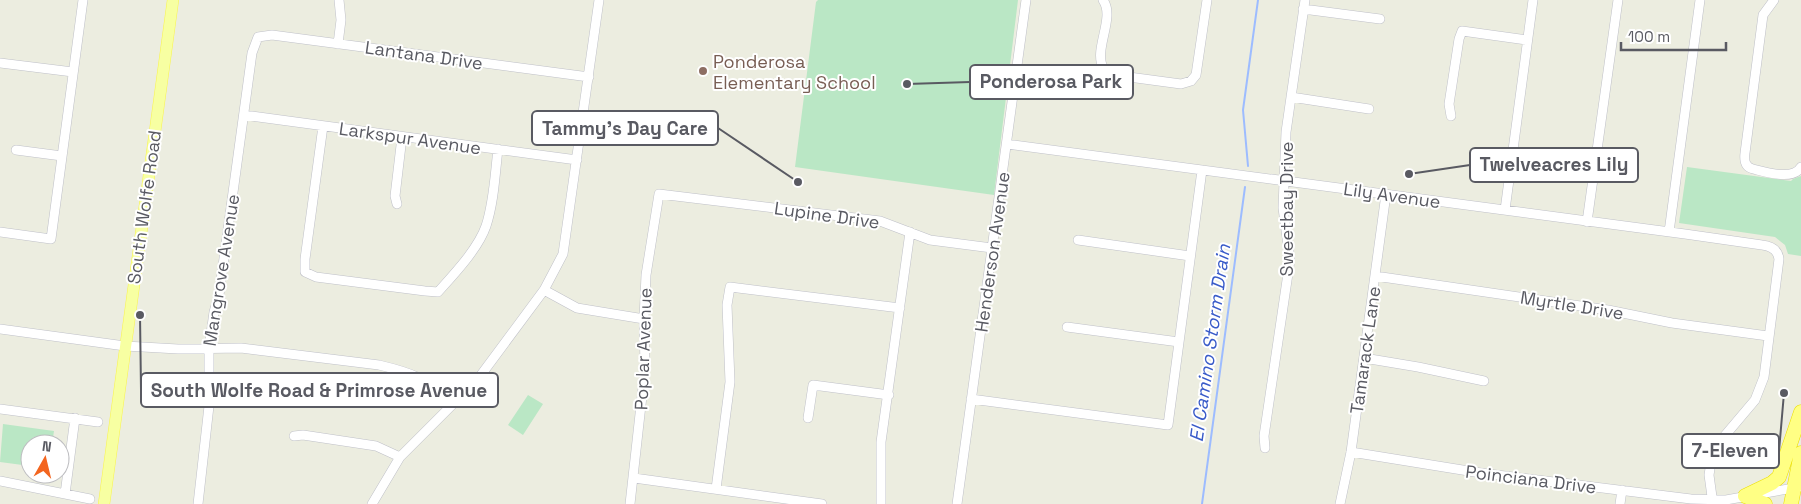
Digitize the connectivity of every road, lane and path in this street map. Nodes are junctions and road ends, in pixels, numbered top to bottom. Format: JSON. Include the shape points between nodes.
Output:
{"nodes":[{"id":1,"x":83,"y":0,"type":"edge"},
{"id":2,"x":172,"y":0,"type":"edge"},
{"id":3,"x":339,"y":0,"type":"edge"},
{"id":4,"x":599,"y":0,"type":"edge"},
{"id":5,"x":1026,"y":0,"type":"edge"},
{"id":6,"x":1207,"y":0,"type":"edge"},
{"id":7,"x":1533,"y":0,"type":"edge"},
{"id":8,"x":1618,"y":0,"type":"edge"},
{"id":9,"x":1700,"y":0,"type":"edge"},
{"id":10,"x":1774,"y":0,"type":"edge"},
{"id":11,"x":1103,"y":1,"type":"edge"},
{"id":12,"x":1304,"y":4,"type":"edge"},
{"id":13,"x":1380,"y":19,"type":"dead end"},
{"id":14,"x":258,"y":37,"type":"joint"},
{"id":15,"x":1527,"y":40,"type":"junction"},
{"id":16,"x":338,"y":44,"type":"junction"},
{"id":17,"x":0,"y":63,"type":"edge"},
{"id":18,"x":73,"y":72,"type":"junction"},
{"id":19,"x":589,"y":77,"type":"junction"},
{"id":20,"x":1291,"y":97,"type":"junction"},
{"id":21,"x":1369,"y":109,"type":"dead end"},
{"id":22,"x":244,"y":116,"type":"junction"},
{"id":23,"x":1451,"y":116,"type":"dead end"},
{"id":24,"x":323,"y":126,"type":"junction"},
{"id":25,"x":402,"y":137,"type":"junction"},
{"id":26,"x":1007,"y":144,"type":"junction"},
{"id":27,"x":498,"y":149,"type":"junction"},
{"id":28,"x":16,"y":150,"type":"dead end"},
{"id":29,"x":62,"y":156,"type":"junction"},
{"id":30,"x":577,"y":160,"type":"junction"},
{"id":31,"x":1801,"y":167,"type":"edge"},
{"id":32,"x":1202,"y":170,"type":"junction"},
{"id":33,"x":1285,"y":181,"type":"junction"},
{"id":34,"x":659,"y":194,"type":"joint"},
{"id":35,"x":1386,"y":194,"type":"junction"},
{"id":36,"x":398,"y":204,"type":"dead end"},
{"id":37,"x":1505,"y":210,"type":"junction"},
{"id":38,"x":1587,"y":222,"type":"junction"},
{"id":39,"x":0,"y":232,"type":"edge"},
{"id":40,"x":910,"y":232,"type":"junction"},
{"id":41,"x":1669,"y":232,"type":"junction"},
{"id":42,"x":1078,"y":240,"type":"dead end"},
{"id":43,"x":992,"y":248,"type":"junction"},
{"id":44,"x":1190,"y":256,"type":"junction"},
{"id":45,"x":1375,"y":276,"type":"junction"},
{"id":46,"x":544,"y":290,"type":"junction"},
{"id":47,"x":900,"y":308,"type":"junction"},
{"id":48,"x":644,"y":319,"type":"junction"},
{"id":49,"x":1067,"y":327,"type":"dead end"},
{"id":50,"x":0,"y":329,"type":"edge"},
{"id":51,"x":1768,"y":336,"type":"junction"},
{"id":52,"x":1179,"y":342,"type":"junction"},
{"id":53,"x":125,"y":346,"type":"junction"},
{"id":54,"x":209,"y":348,"type":"junction"},
{"id":55,"x":1364,"y":358,"type":"junction"},
{"id":56,"x":1484,"y":381,"type":"dead end"},
{"id":57,"x":889,"y":395,"type":"junction"},
{"id":58,"x":971,"y":399,"type":"junction"},
{"id":59,"x":454,"y":403,"type":"junction"},
{"id":60,"x":0,"y":409,"type":"edge"},
{"id":61,"x":1801,"y":412,"type":"edge"},
{"id":62,"x":75,"y":418,"type":"junction"},
{"id":63,"x":808,"y":418,"type":"dead end"},
{"id":64,"x":98,"y":422,"type":"dead end"},
{"id":65,"x":294,"y":436,"type":"dead end"},
{"id":66,"x":1265,"y":448,"type":"dead end"},
{"id":67,"x":1351,"y":452,"type":"junction"},
{"id":68,"x":1801,"y":454,"type":"edge"},
{"id":69,"x":400,"y":457,"type":"junction"},
{"id":70,"x":634,"y":478,"type":"junction"},
{"id":71,"x":0,"y":481,"type":"edge"},
{"id":72,"x":1798,"y":487,"type":"edge"},
{"id":73,"x":716,"y":489,"type":"junction"},
{"id":74,"x":1622,"y":490,"type":"junction"},
{"id":75,"x":65,"y":494,"type":"junction"},
{"id":76,"x":1745,"y":496,"type":"junction"},
{"id":77,"x":90,"y":498,"type":"dead end"},
{"id":78,"x":1712,"y":502,"type":"edge"},
{"id":79,"x":104,"y":504,"type":"edge"},
{"id":80,"x":198,"y":504,"type":"edge"},
{"id":81,"x":372,"y":504,"type":"edge"},
{"id":82,"x":630,"y":504,"type":"edge"},
{"id":83,"x":822,"y":504,"type":"edge"},
{"id":84,"x":881,"y":504,"type":"edge"},
{"id":85,"x":957,"y":504,"type":"edge"},
{"id":86,"x":1340,"y":504,"type":"edge"},
{"id":87,"x":1620,"y":504,"type":"edge"},
{"id":88,"x":1766,"y":504,"type":"edge"},
{"id":89,"x":1792,"y":504,"type":"edge"}],
"edges":[{"from":1,"to":18,"type":"street"},
{"from":2,"to":53,"type":"main road","name":"South Wolfe Road"},
{"from":3,"to":16,"type":"street"},
{"from":4,"to":19,"type":"street"},
{"from":5,"to":26,"type":"street","name":"Henderson Avenue"},
{"from":6,"to":11,"type":"street","via":[[1198,69],[1191,81],[1180,84],[1111,74],[1104,69],[1100,59],[1107,12]]},
{"from":7,"to":15,"type":"street"},
{"from":8,"to":38,"type":"street"},
{"from":9,"to":41,"type":"street"},
{"from":10,"to":31,"type":"street","via":[[1763,15],[1745,163],[1750,168],[1794,174]]},
{"from":12,"to":13,"type":"street"},
{"from":12,"to":20,"type":"street","name":"Sweetbay Drive"},
{"from":14,"to":16,"type":"street","name":"Lantana Drive"},
{"from":14,"to":22,"type":"street","name":"Mangrove Avenue","via":[[252,52]]},
{"from":15,"to":23,"type":"street","via":[[1462,31],[1449,104]]},
{"from":15,"to":37,"type":"street"},
{"from":16,"to":19,"type":"street","name":"Lantana Drive"},
{"from":17,"to":18,"type":"street"},
{"from":18,"to":29,"type":"street"},
{"from":19,"to":30,"type":"street"},
{"from":20,"to":21,"type":"street"},
{"from":20,"to":33,"type":"street","name":"Sweetbay Drive"},
{"from":22,"to":24,"type":"street","name":"Larkspur Avenue"},
{"from":22,"to":54,"type":"street","name":"Mangrove Avenue"},
{"from":24,"to":25,"type":"street","name":"Larkspur Avenue"},
{"from":24,"to":27,"type":"street","via":[[305,259],[305,272],[316,277],[438,292],[480,240],[486,226]]},
{"from":25,"to":27,"type":"street","name":"Larkspur Avenue"},
{"from":25,"to":36,"type":"street","via":[[394,196]]},
{"from":26,"to":32,"type":"street","name":"Lily Avenue"},
{"from":26,"to":43,"type":"street","name":"Henderson Avenue"},
{"from":27,"to":30,"type":"street","name":"Larkspur Avenue"},
{"from":28,"to":29,"type":"street"},
{"from":29,"to":39,"type":"street","via":[[51,239]]},
{"from":30,"to":46,"type":"street","via":[[564,254]]},
{"from":32,"to":33,"type":"street","name":"Lily Avenue"},
{"from":32,"to":44,"type":"street"},
{"from":33,"to":35,"type":"street","name":"Lily Avenue"},
{"from":33,"to":66,"type":"street","name":"Sweetbay Drive","via":[[1283,208],[1290,260],[1264,436]]},
{"from":34,"to":40,"type":"street","name":"Lupine Drive","via":[[880,221]]},
{"from":34,"to":48,"type":"street","name":"Poplar Avenue","via":[[646,275]]},
{"from":35,"to":37,"type":"street","name":"Lily Avenue"},
{"from":35,"to":45,"type":"street","name":"Tamarack Lane"},
{"from":37,"to":38,"type":"street","name":"Lily Avenue"},
{"from":38,"to":41,"type":"street","name":"Lily Avenue"},
{"from":40,"to":43,"type":"street","name":"Lupine Drive","via":[[930,240]]},
{"from":40,"to":47,"type":"street"},
{"from":41,"to":51,"type":"street","name":"Lily Avenue","via":[[1768,246],[1776,250],[1779,260]]},
{"from":42,"to":44,"type":"street"},
{"from":43,"to":58,"type":"street","name":"Henderson Avenue"},
{"from":44,"to":52,"type":"street"},
{"from":45,"to":51,"type":"street","name":"Myrtle Drive"},
{"from":45,"to":55,"type":"street","name":"Tamarack Lane"},
{"from":46,"to":48,"type":"street","via":[[577,308]]},
{"from":46,"to":59,"type":"street","via":[[478,379]]},
{"from":47,"to":57,"type":"street"},
{"from":47,"to":73,"type":"street","via":[[730,287],[727,305],[730,382]]},
{"from":48,"to":70,"type":"street","name":"Poplar Avenue","via":[[645,369]]},
{"from":49,"to":52,"type":"street"},
{"from":50,"to":53,"type":"street"},
{"from":51,"to":78,"type":"street","via":[[1764,377],[1758,395],[1712,456],[1709,475]]},
{"from":52,"to":58,"type":"street","via":[[1168,425]]},
{"from":53,"to":54,"type":"street"},
{"from":53,"to":79,"type":"main road","name":"South Wolfe Road"},
{"from":54,"to":59,"type":"street","via":[[241,348],[379,365],[422,378]]},
{"from":54,"to":80,"type":"street","name":"Mangrove Avenue","via":[[209,406]]},
{"from":55,"to":56,"type":"street"},
{"from":55,"to":67,"type":"street","name":"Tamarack Lane"},
{"from":57,"to":63,"type":"street","via":[[813,384]]},
{"from":57,"to":84,"type":"street","via":[[881,442]]},
{"from":58,"to":85,"type":"street","name":"Henderson Avenue"},
{"from":59,"to":69,"type":"street"},
{"from":60,"to":62,"type":"street"},
{"from":61,"to":76,"type":"highway","via":[[1779,477]]},
{"from":62,"to":64,"type":"street"},
{"from":62,"to":75,"type":"street"},
{"from":65,"to":69,"type":"street","via":[[376,446]]},
{"from":67,"to":74,"type":"street","name":"Poinciana Drive","via":[[1481,473]]},
{"from":67,"to":86,"type":"street","name":"Tamarack Lane"},
{"from":68,"to":72,"type":"highway"},
{"from":69,"to":81,"type":"street"},
{"from":70,"to":73,"type":"street"},
{"from":70,"to":82,"type":"street","name":"Poplar Avenue"},
{"from":71,"to":75,"type":"street"},
{"from":72,"to":76,"type":"street","name":"Poinciana Drive"},
{"from":72,"to":89,"type":"highway"},
{"from":73,"to":83,"type":"street"},
{"from":74,"to":78,"type":"street","name":"Poinciana Drive"},
{"from":74,"to":87,"type":"street"},
{"from":75,"to":77,"type":"street"},
{"from":76,"to":78,"type":"street","name":"Poinciana Drive"},
{"from":76,"to":88,"type":"highway"}]}
